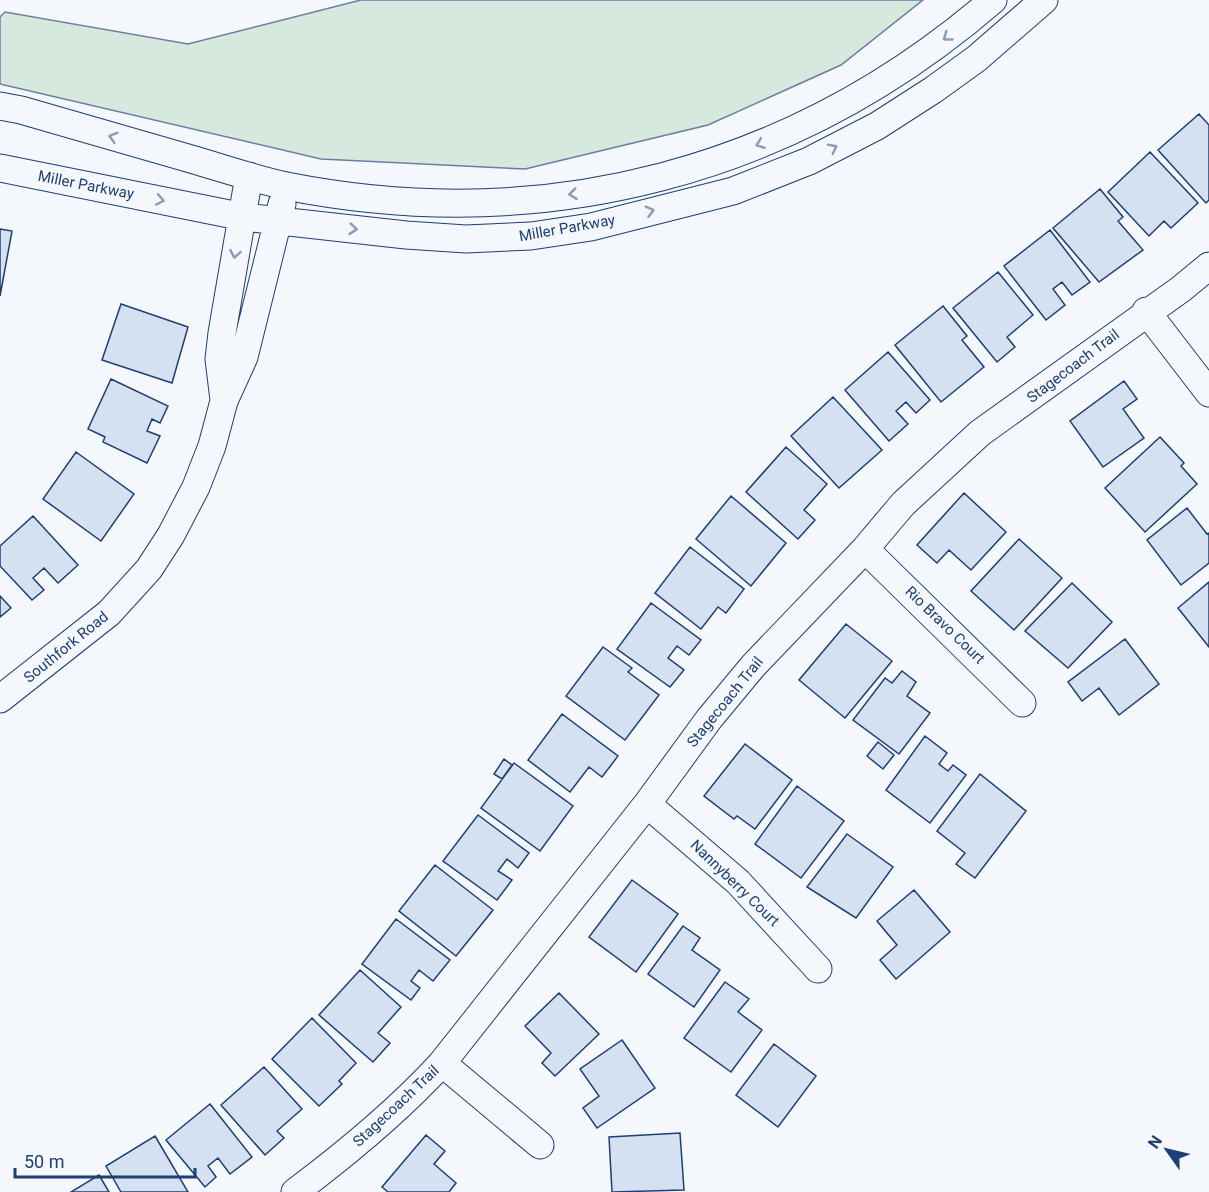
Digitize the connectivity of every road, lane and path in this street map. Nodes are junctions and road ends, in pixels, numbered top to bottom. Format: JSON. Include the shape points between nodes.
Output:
{"nodes":[{"id":1,"x":993,"y":0,"type":"edge"},
{"id":2,"x":1044,"y":0,"type":"edge"},
{"id":3,"x":0,"y":106,"type":"edge"},
{"id":4,"x":0,"y":168,"type":"edge"},
{"id":5,"x":249,"y":176,"type":"junction"},
{"id":6,"x":286,"y":186,"type":"junction"},
{"id":7,"x":242,"y":217,"type":"junction"},
{"id":8,"x":279,"y":221,"type":"junction"},
{"id":9,"x":1209,"y":266,"type":"edge"},
{"id":10,"x":1146,"y":312,"type":"junction"},
{"id":11,"x":1209,"y":393,"type":"edge"},
{"id":12,"x":224,"y":401,"type":"junction"},
{"id":13,"x":865,"y":549,"type":"junction"},
{"id":14,"x":0,"y":699,"type":"edge"},
{"id":15,"x":1022,"y":703,"type":"dead end"},
{"id":16,"x":647,"y":804,"type":"junction"},
{"id":17,"x":818,"y":969,"type":"dead end"},
{"id":18,"x":442,"y":1063,"type":"junction"},
{"id":19,"x":540,"y":1145,"type":"dead end"},
{"id":20,"x":295,"y":1192,"type":"edge"}],
"edges":[{"from":1,"to":6,"type":"street","name":"Miller Parkway","one_way":true,"via":[[921,56],[847,103],[777,137],[701,166],[640,183],[484,204],[404,202]]},
{"from":8,"to":2,"type":"street","name":"Miller Parkway","one_way":true,"via":[[430,237],[531,236],[591,227],[733,191],[810,160],[877,126],[976,59]]},
{"from":5,"to":3,"type":"street","name":"Miller Parkway","one_way":true},
{"from":4,"to":7,"type":"street","name":"Miller Parkway","one_way":true},
{"from":5,"to":6,"type":"street","name":"Miller Parkway"},
{"from":5,"to":7,"type":"street","name":"Southfork Road"},
{"from":6,"to":8,"type":"street","name":"Southfork Road"},
{"from":7,"to":8,"type":"street","name":"Miller Parkway"},
{"from":7,"to":12,"type":"street","name":"Southfork Road","one_way":true,"via":[[219,359]]},
{"from":8,"to":12,"type":"street","name":"Southfork Road","via":[[244,357]]},
{"from":9,"to":10,"type":"street","name":"Stagecoach Trail"},
{"from":10,"to":11,"type":"street"},
{"from":10,"to":13,"type":"street","name":"Stagecoach Trail","via":[[980,433],[903,504]]},
{"from":12,"to":14,"type":"street","name":"Southfork Road","via":[[196,487],[148,568],[88,632]]},
{"from":13,"to":15,"type":"street","name":"Rio Bravo Court"},
{"from":13,"to":16,"type":"street","name":"Stagecoach Trail","via":[[753,666]]},
{"from":16,"to":17,"type":"street","name":"Nannyberry Court","via":[[738,882]]},
{"from":16,"to":18,"type":"street","name":"Stagecoach Trail"},
{"from":18,"to":19,"type":"street"},
{"from":18,"to":20,"type":"street","name":"Stagecoach Trail","via":[[331,1166]]}]}
